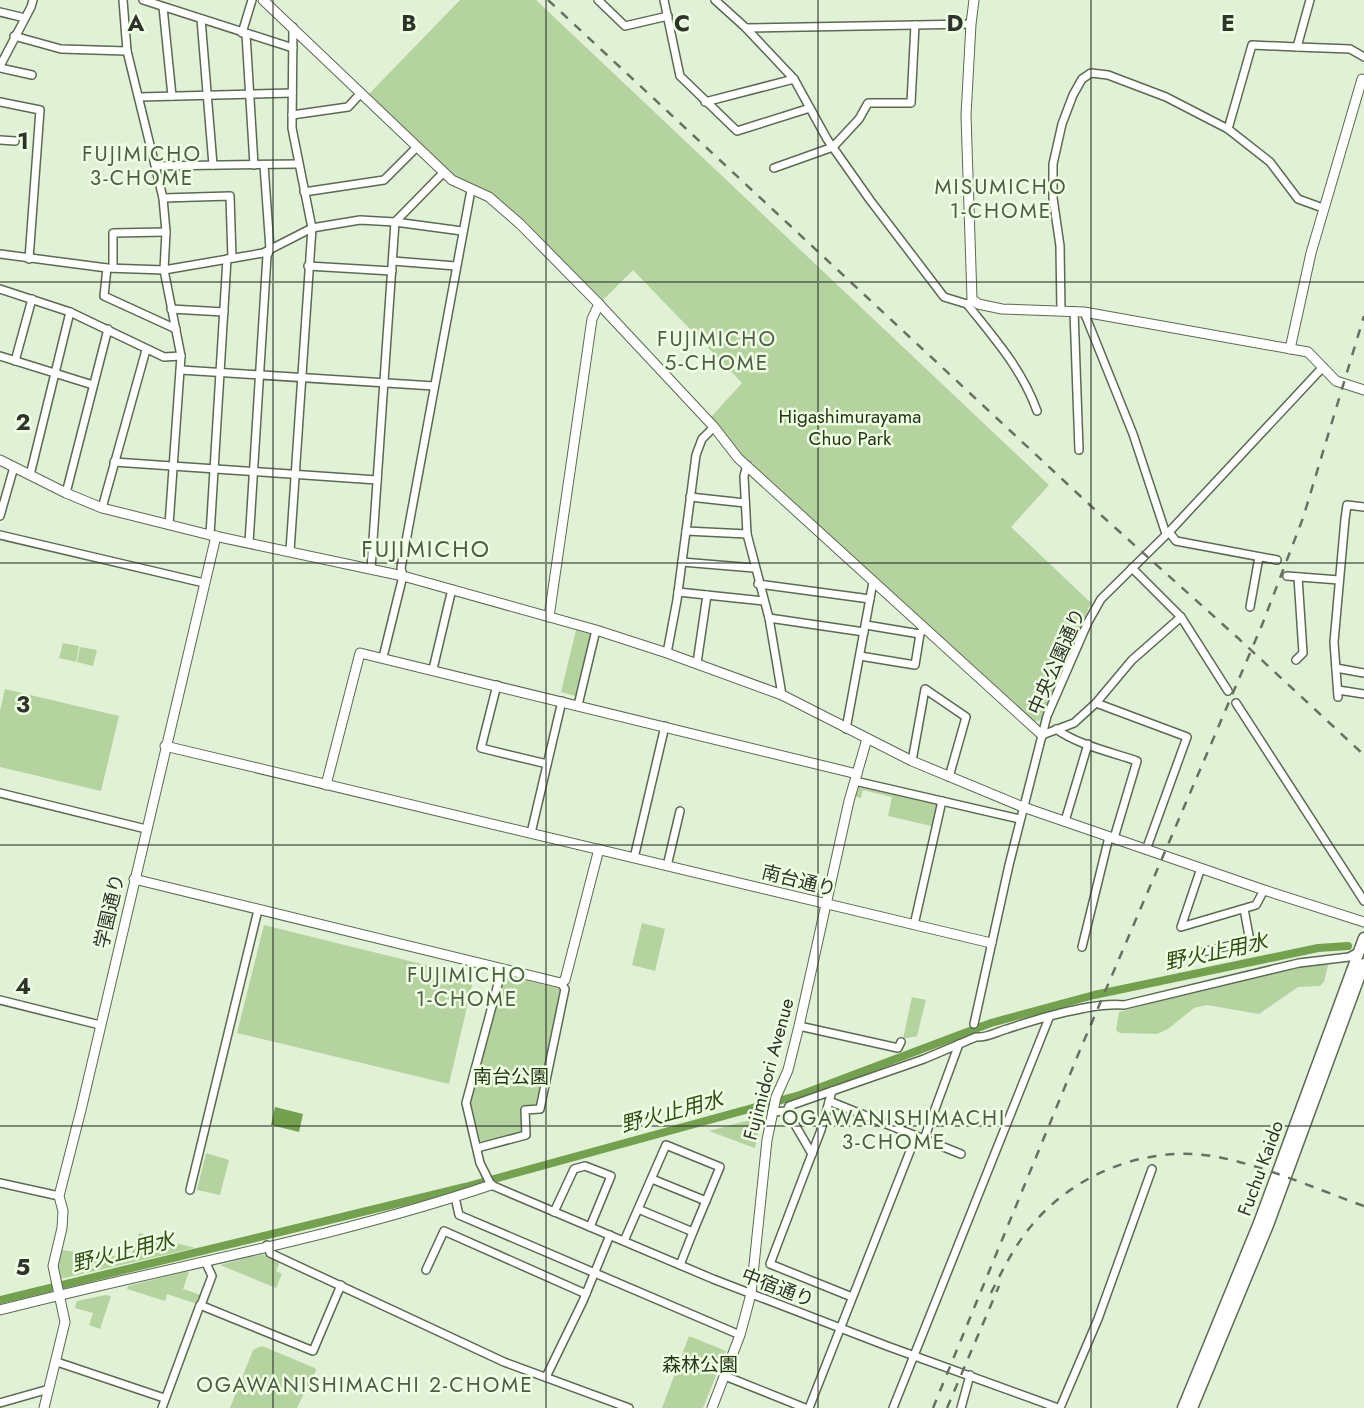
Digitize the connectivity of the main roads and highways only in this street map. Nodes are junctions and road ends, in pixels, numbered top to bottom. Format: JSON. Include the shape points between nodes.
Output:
{"nodes":[{"id":1,"x":1364,"y":938,"type":"edge"},
{"id":2,"x":1362,"y":950,"type":"edge"},
{"id":3,"x":1364,"y":964,"type":"edge"},
{"id":4,"x":1183,"y":1408,"type":"edge"},
{"id":5,"x":1192,"y":1408,"type":"edge"}],
"edges":[{"from":1,"to":2,"type":"main road","name":"Fuchu Kaido"},
{"from":2,"to":4,"type":"main road","name":"Fuchu Kaido"},
{"from":3,"to":5,"type":"main road","name":"Fuchu Kaido","via":[[1268,1225]]}]}
